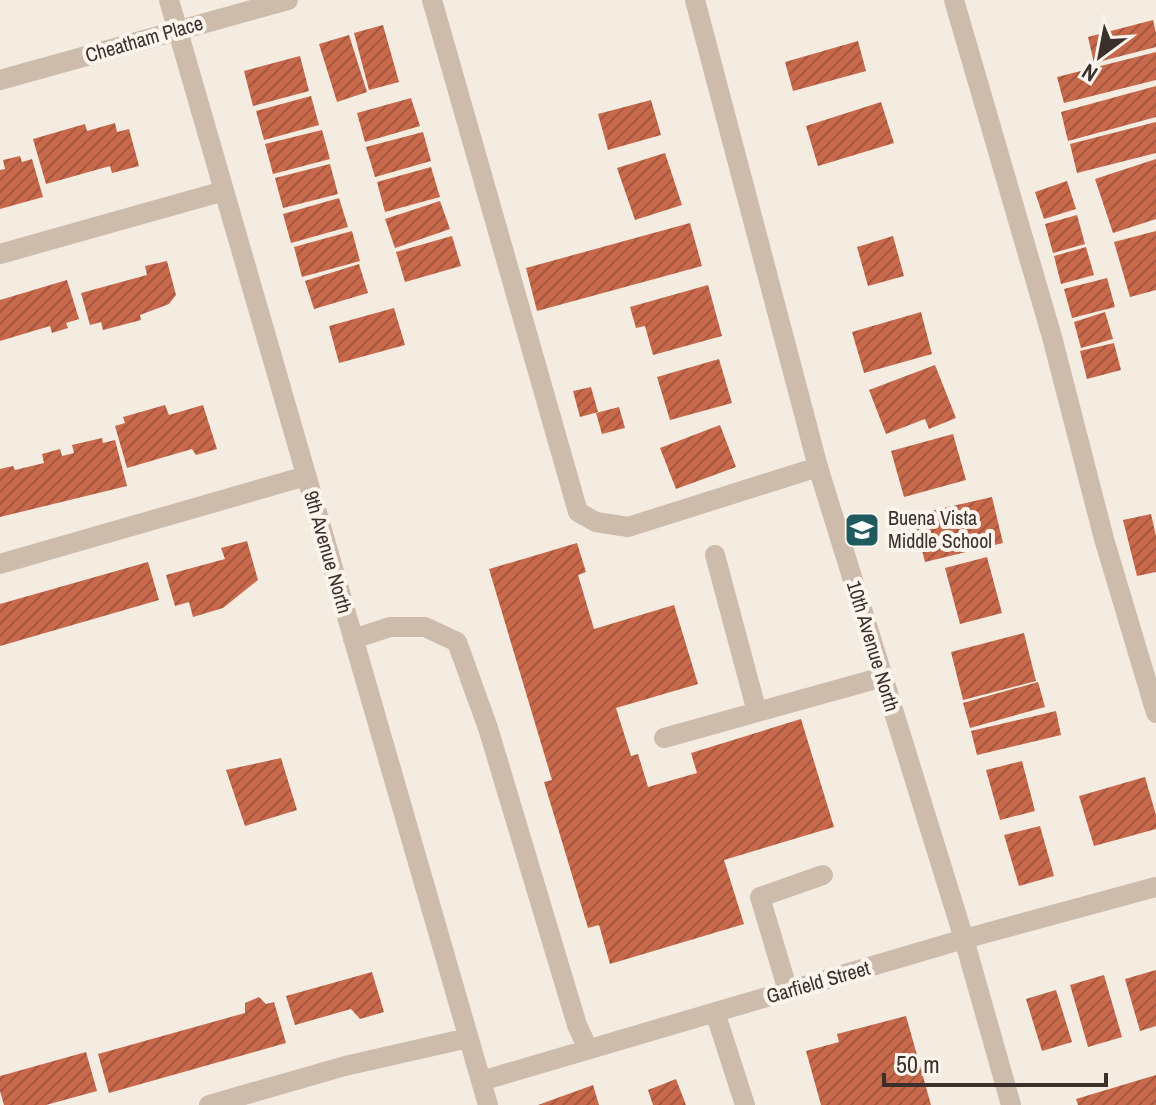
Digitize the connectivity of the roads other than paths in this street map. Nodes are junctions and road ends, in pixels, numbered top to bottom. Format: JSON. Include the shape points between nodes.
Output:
{"nodes":[{"id":1,"x":169,"y":0,"type":"edge"},
{"id":2,"x":288,"y":0,"type":"edge"},
{"id":3,"x":432,"y":0,"type":"edge"},
{"id":4,"x":695,"y":0,"type":"edge"},
{"id":5,"x":954,"y":0,"type":"edge"},
{"id":6,"x":177,"y":30,"type":"junction"},
{"id":7,"x":0,"y":80,"type":"edge"},
{"id":8,"x":224,"y":191,"type":"junction"},
{"id":9,"x":0,"y":254,"type":"edge"},
{"id":10,"x":818,"y":467,"type":"junction"},
{"id":11,"x":306,"y":476,"type":"junction"},
{"id":12,"x":715,"y":555,"type":"dead end"},
{"id":13,"x":0,"y":564,"type":"edge"},
{"id":14,"x":353,"y":639,"type":"junction"},
{"id":15,"x":883,"y":677,"type":"junction"},
{"id":16,"x":757,"y":712,"type":"junction"},
{"id":17,"x":1156,"y":713,"type":"edge"},
{"id":18,"x":664,"y":738,"type":"dead end"},
{"id":19,"x":823,"y":875,"type":"dead end"},
{"id":20,"x":1156,"y":887,"type":"edge"},
{"id":21,"x":964,"y":939,"type":"junction"},
{"id":22,"x":788,"y":991,"type":"junction"},
{"id":23,"x":715,"y":1012,"type":"junction"},
{"id":24,"x":468,"y":1038,"type":"junction"},
{"id":25,"x":588,"y":1049,"type":"junction"},
{"id":26,"x":481,"y":1081,"type":"junction"},
{"id":27,"x":209,"y":1105,"type":"edge"},
{"id":28,"x":488,"y":1105,"type":"edge"},
{"id":29,"x":745,"y":1105,"type":"edge"},
{"id":30,"x":1011,"y":1105,"type":"edge"}],
"edges":[{"from":1,"to":6,"type":"street","name":"9th Avenue North"},
{"from":2,"to":6,"type":"street","name":"Cheatham Place"},
{"from":3,"to":10,"type":"street","via":[[578,512],[596,522],[628,527]]},
{"from":4,"to":10,"type":"street","name":"10th Avenue North"},
{"from":5,"to":17,"type":"street"},
{"from":6,"to":7,"type":"street","name":"Cheatham Place"},
{"from":6,"to":8,"type":"street","name":"9th Avenue North"},
{"from":8,"to":9,"type":"street"},
{"from":8,"to":11,"type":"street","name":"9th Avenue North"},
{"from":10,"to":15,"type":"street","name":"10th Avenue North"},
{"from":11,"to":13,"type":"street"},
{"from":11,"to":14,"type":"street","name":"9th Avenue North"},
{"from":12,"to":16,"type":"street"},
{"from":14,"to":24,"type":"street","name":"9th Avenue North"},
{"from":14,"to":25,"type":"street","via":[[390,627],[425,627],[457,642]]},
{"from":15,"to":16,"type":"street"},
{"from":15,"to":21,"type":"street","name":"10th Avenue North"},
{"from":16,"to":18,"type":"street"},
{"from":19,"to":22,"type":"street","via":[[760,897]]},
{"from":20,"to":21,"type":"street","name":"Garfield Street"},
{"from":21,"to":22,"type":"street","name":"Garfield Street"},
{"from":21,"to":30,"type":"street","name":"10th Avenue North"},
{"from":22,"to":23,"type":"street","name":"Garfield Street"},
{"from":23,"to":25,"type":"street","name":"Garfield Street"},
{"from":23,"to":29,"type":"street"},
{"from":24,"to":26,"type":"street","name":"9th Avenue North"},
{"from":24,"to":27,"type":"street"},
{"from":25,"to":26,"type":"street","name":"Garfield Street"},
{"from":26,"to":28,"type":"street","name":"9th Avenue North"}]}
